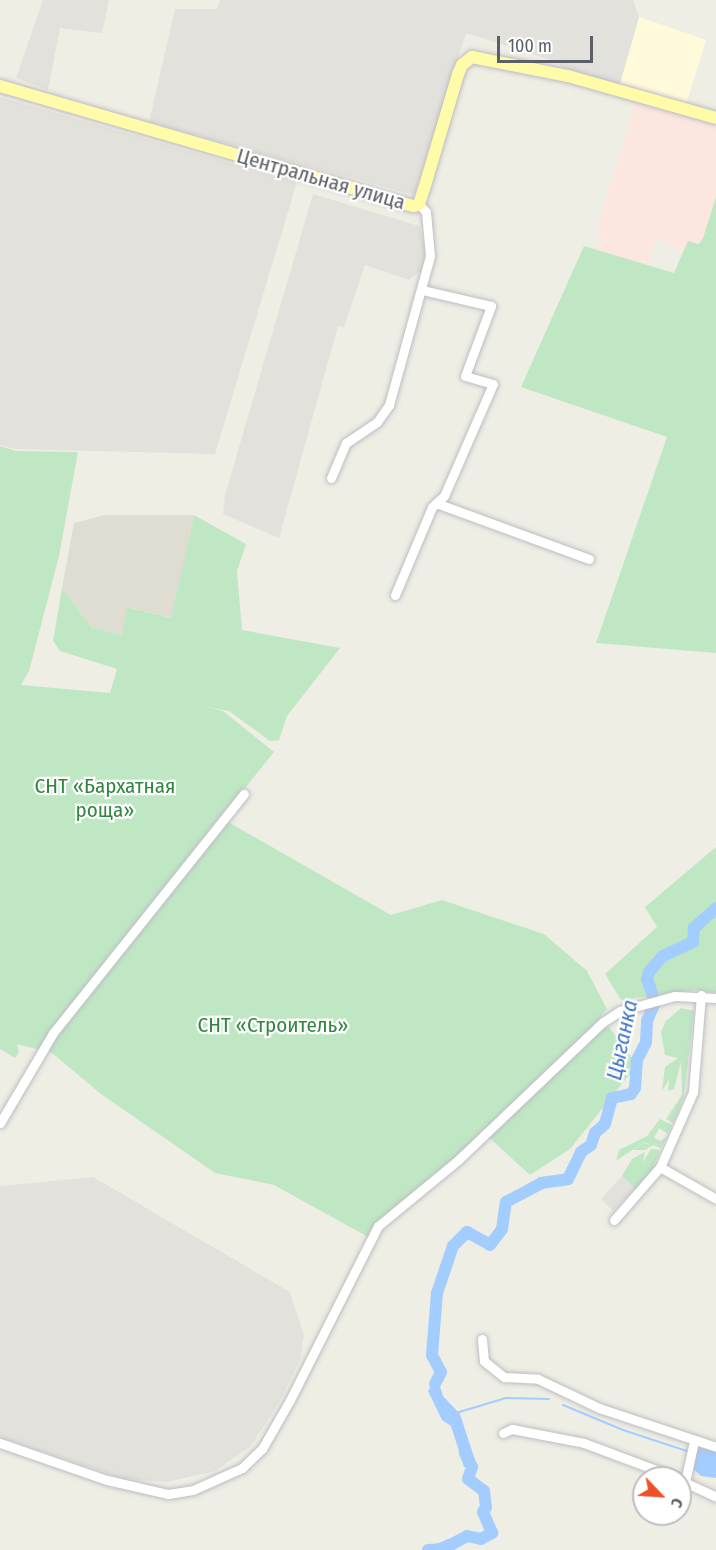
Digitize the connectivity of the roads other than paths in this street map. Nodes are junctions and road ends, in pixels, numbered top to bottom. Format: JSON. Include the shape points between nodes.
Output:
{"nodes":[{"id":1,"x":0,"y":86,"type":"edge"},
{"id":2,"x":716,"y":118,"type":"edge"},
{"id":3,"x":419,"y":204,"type":"junction"},
{"id":4,"x":423,"y":290,"type":"junction"},
{"id":5,"x":331,"y":478,"type":"dead end"},
{"id":6,"x":436,"y":503,"type":"junction"},
{"id":7,"x":589,"y":559,"type":"dead end"},
{"id":8,"x":395,"y":595,"type":"dead end"},
{"id":9,"x":244,"y":794,"type":"dead end"},
{"id":10,"x":701,"y":995,"type":"junction"},
{"id":11,"x":716,"y":998,"type":"edge"},
{"id":12,"x":0,"y":1123,"type":"edge"},
{"id":13,"x":660,"y":1167,"type":"junction"},
{"id":14,"x":716,"y":1199,"type":"edge"},
{"id":15,"x":614,"y":1220,"type":"dead end"},
{"id":16,"x":482,"y":1339,"type":"dead end"},
{"id":17,"x":503,"y":1433,"type":"dead end"},
{"id":18,"x":694,"y":1441,"type":"junction"},
{"id":19,"x":0,"y":1443,"type":"edge"},
{"id":20,"x":716,"y":1447,"type":"edge"},
{"id":21,"x":644,"y":1466,"type":"edge"},
{"id":22,"x":686,"y":1466,"type":"edge"},
{"id":23,"x":692,"y":1485,"type":"edge"},
{"id":24,"x":716,"y":1497,"type":"edge"}],
"edges":[{"from":1,"to":3,"type":"main road","name":"Центральная улица","via":[[385,199]]},
{"from":2,"to":3,"type":"main road","name":"Центральная улица","via":[[568,76],[472,57],[462,64],[458,74]]},
{"from":3,"to":4,"type":"street","via":[[426,212],[429,234]]},
{"from":4,"to":5,"type":"street","via":[[389,405],[377,422],[346,443]]},
{"from":4,"to":6,"type":"street","via":[[491,306],[465,376],[493,384],[444,496]]},
{"from":6,"to":7,"type":"street"},
{"from":6,"to":8,"type":"street"},
{"from":9,"to":12,"type":"street","via":[[53,1033]]},
{"from":10,"to":11,"type":"street"},
{"from":10,"to":13,"type":"street","via":[[693,1092]]},
{"from":10,"to":19,"type":"street","via":[[675,996],[620,1011],[585,1035],[458,1160],[378,1226],[284,1410],[262,1449],[242,1468],[219,1481],[168,1494],[107,1480]]},
{"from":13,"to":14,"type":"street"},
{"from":13,"to":15,"type":"street"},
{"from":16,"to":18,"type":"street","via":[[484,1360],[504,1377],[538,1379],[600,1408]]},
{"from":17,"to":21,"type":"street","via":[[512,1429],[584,1443]]},
{"from":18,"to":20,"type":"street"},
{"from":18,"to":22,"type":"street"},
{"from":23,"to":24,"type":"street"}]}
